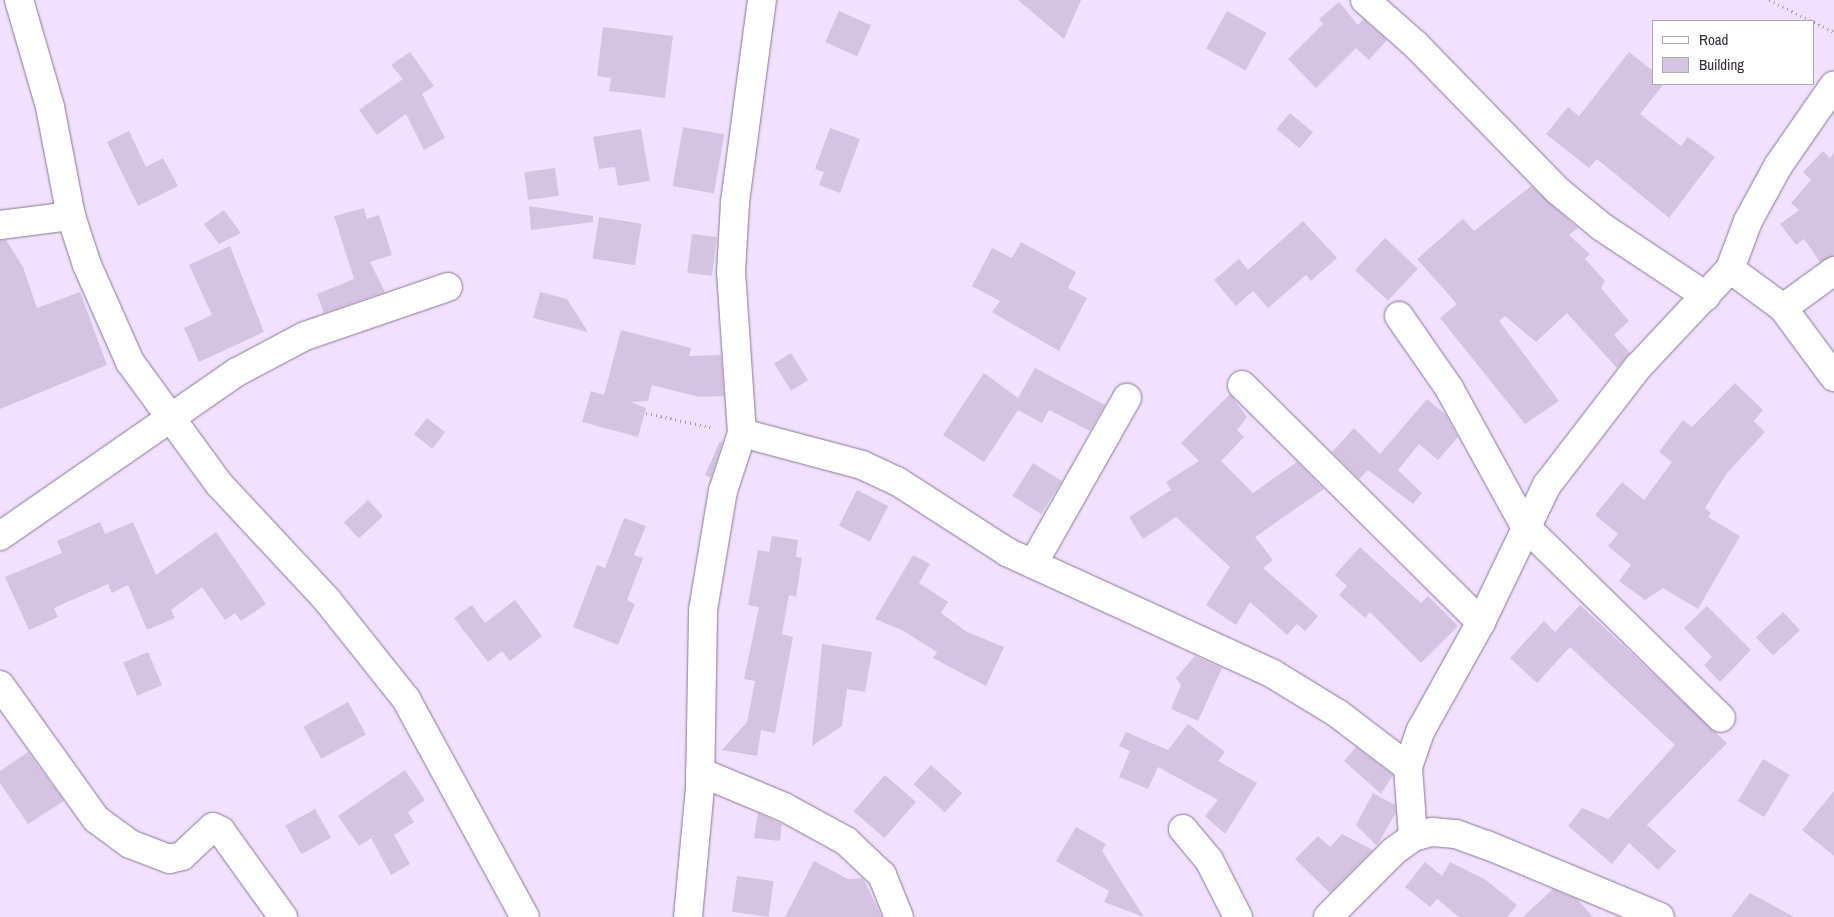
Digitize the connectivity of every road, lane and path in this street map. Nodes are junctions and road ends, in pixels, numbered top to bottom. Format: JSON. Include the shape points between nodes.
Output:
{"nodes":[{"id":1,"x":19,"y":0,"type":"edge"},
{"id":2,"x":762,"y":0,"type":"edge"},
{"id":3,"x":1365,"y":0,"type":"edge"},
{"id":4,"x":1769,"y":0,"type":"edge"},
{"id":5,"x":1810,"y":20,"type":"edge"},
{"id":6,"x":1814,"y":22,"type":"edge"},
{"id":7,"x":1834,"y":32,"type":"edge"},
{"id":8,"x":1834,"y":85,"type":"edge"},
{"id":9,"x":71,"y":216,"type":"junction"},
{"id":10,"x":0,"y":225,"type":"edge"},
{"id":11,"x":1730,"y":269,"type":"junction"},
{"id":12,"x":1834,"y":271,"type":"edge"},
{"id":13,"x":448,"y":287,"type":"dead end"},
{"id":14,"x":1706,"y":296,"type":"junction"},
{"id":15,"x":1783,"y":308,"type":"junction"},
{"id":16,"x":1399,"y":316,"type":"dead end"},
{"id":17,"x":1834,"y":377,"type":"edge"},
{"id":18,"x":1242,"y":385,"type":"dead end"},
{"id":19,"x":1127,"y":398,"type":"dead end"},
{"id":20,"x":646,"y":413,"type":"dead end"},
{"id":21,"x":167,"y":418,"type":"junction"},
{"id":22,"x":742,"y":433,"type":"junction"},
{"id":23,"x":1525,"y":526,"type":"junction"},
{"id":24,"x":0,"y":536,"type":"edge"},
{"id":25,"x":1033,"y":564,"type":"junction"},
{"id":26,"x":1481,"y":622,"type":"junction"},
{"id":27,"x":0,"y":686,"type":"edge"},
{"id":28,"x":1721,"y":718,"type":"dead end"},
{"id":29,"x":1408,"y":767,"type":"junction"},
{"id":30,"x":700,"y":772,"type":"junction"},
{"id":31,"x":1183,"y":829,"type":"dead end"},
{"id":32,"x":1413,"y":837,"type":"junction"},
{"id":33,"x":283,"y":917,"type":"edge"},
{"id":34,"x":525,"y":917,"type":"edge"},
{"id":35,"x":688,"y":917,"type":"edge"},
{"id":36,"x":898,"y":917,"type":"edge"},
{"id":37,"x":1238,"y":917,"type":"edge"},
{"id":38,"x":1328,"y":917,"type":"edge"},
{"id":39,"x":1658,"y":917,"type":"edge"}],
"edges":[{"from":1,"to":9,"type":"street","via":[[50,107]]},
{"from":2,"to":22,"type":"street","via":[[735,202],[731,272]]},
{"from":3,"to":14,"type":"street","via":[[1416,45],[1557,190],[1602,226]]},
{"from":4,"to":5,"type":"path"},
{"from":6,"to":7,"type":"path"},
{"from":8,"to":11,"type":"street","via":[[1778,166],[1748,221]]},
{"from":9,"to":10,"type":"street"},
{"from":9,"to":21,"type":"street","via":[[107,316],[130,362]]},
{"from":11,"to":14,"type":"street"},
{"from":11,"to":15,"type":"street"},
{"from":12,"to":15,"type":"street"},
{"from":13,"to":21,"type":"street","via":[[305,336],[237,372]]},
{"from":14,"to":23,"type":"street","via":[[1577,441]]},
{"from":15,"to":17,"type":"street"},
{"from":16,"to":23,"type":"street","via":[[1449,388]]},
{"from":18,"to":26,"type":"street"},
{"from":19,"to":25,"type":"street"},
{"from":20,"to":22,"type":"path"},
{"from":21,"to":24,"type":"street"},
{"from":21,"to":34,"type":"street","via":[[219,484],[368,647],[406,699]]},
{"from":22,"to":25,"type":"street","via":[[862,465]]},
{"from":22,"to":30,"type":"street","via":[[721,501],[703,610]]},
{"from":23,"to":26,"type":"street"},
{"from":23,"to":28,"type":"street"},
{"from":25,"to":29,"type":"street","via":[[1273,674],[1336,713]]},
{"from":26,"to":29,"type":"street","via":[[1421,730]]},
{"from":27,"to":33,"type":"street","via":[[96,819],[130,844],[169,859],[182,856],[213,826],[221,831]]},
{"from":29,"to":32,"type":"street"},
{"from":30,"to":35,"type":"street"},
{"from":30,"to":36,"type":"street","via":[[784,807],[846,842],[882,875]]},
{"from":31,"to":37,"type":"street","via":[[1208,860]]},
{"from":32,"to":38,"type":"street"},
{"from":32,"to":39,"type":"street","via":[[1456,834]]}]}
